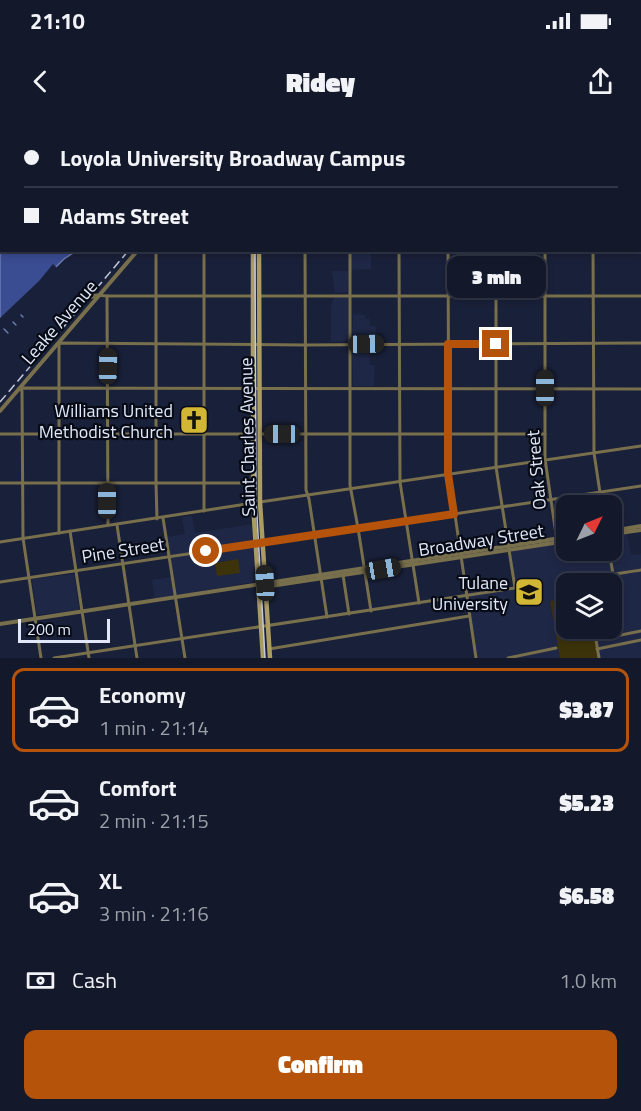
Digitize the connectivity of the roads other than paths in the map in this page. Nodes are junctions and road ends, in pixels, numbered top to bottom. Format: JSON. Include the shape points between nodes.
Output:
{"nodes":[{"id":1,"x":136,"y":252,"type":"edge"},
{"id":2,"x":156,"y":252,"type":"edge"},
{"id":3,"x":204,"y":252,"type":"edge"},
{"id":4,"x":253,"y":252,"type":"edge"},
{"id":5,"x":259,"y":252,"type":"edge"},
{"id":6,"x":304,"y":252,"type":"edge"},
{"id":7,"x":350,"y":252,"type":"edge"},
{"id":8,"x":399,"y":252,"type":"edge"},
{"id":9,"x":447,"y":252,"type":"edge"},
{"id":10,"x":496,"y":252,"type":"edge"},
{"id":11,"x":545,"y":252,"type":"edge"},
{"id":12,"x":593,"y":252,"type":"edge"},
{"id":13,"x":350,"y":295,"type":"junction"},
{"id":14,"x":399,"y":295,"type":"junction"},
{"id":15,"x":448,"y":295,"type":"junction"},
{"id":16,"x":497,"y":295,"type":"junction"},
{"id":17,"x":83,"y":296,"type":"dead end"},
{"id":18,"x":99,"y":296,"type":"junction"},
{"id":19,"x":107,"y":296,"type":"junction"},
{"id":20,"x":156,"y":296,"type":"junction"},
{"id":21,"x":204,"y":296,"type":"junction"},
{"id":22,"x":256,"y":296,"type":"junction"},
{"id":23,"x":304,"y":296,"type":"junction"},
{"id":24,"x":545,"y":296,"type":"junction"},
{"id":25,"x":593,"y":296,"type":"junction"},
{"id":26,"x":641,"y":296,"type":"edge"},
{"id":27,"x":59,"y":343,"type":"junction"},
{"id":28,"x":593,"y":343,"type":"junction"},
{"id":29,"x":641,"y":343,"type":"edge"},
{"id":30,"x":108,"y":344,"type":"junction"},
{"id":31,"x":156,"y":344,"type":"junction"},
{"id":32,"x":204,"y":344,"type":"junction"},
{"id":33,"x":253,"y":344,"type":"junction"},
{"id":34,"x":260,"y":344,"type":"junction"},
{"id":35,"x":350,"y":344,"type":"junction"},
{"id":36,"x":399,"y":344,"type":"junction"},
{"id":37,"x":448,"y":344,"type":"junction"},
{"id":38,"x":496,"y":344,"type":"junction"},
{"id":39,"x":545,"y":344,"type":"junction"},
{"id":40,"x":305,"y":345,"type":"junction"},
{"id":41,"x":19,"y":388,"type":"junction"},
{"id":42,"x":350,"y":388,"type":"junction"},
{"id":43,"x":399,"y":388,"type":"junction"},
{"id":44,"x":447,"y":388,"type":"junction"},
{"id":45,"x":545,"y":388,"type":"junction"},
{"id":46,"x":58,"y":389,"type":"junction"},
{"id":47,"x":107,"y":389,"type":"junction"},
{"id":48,"x":156,"y":389,"type":"junction"},
{"id":49,"x":204,"y":389,"type":"junction"},
{"id":50,"x":253,"y":389,"type":"junction"},
{"id":51,"x":260,"y":389,"type":"junction"},
{"id":52,"x":305,"y":389,"type":"junction"},
{"id":53,"x":496,"y":389,"type":"junction"},
{"id":54,"x":593,"y":389,"type":"junction"},
{"id":55,"x":641,"y":389,"type":"edge"},
{"id":56,"x":0,"y":411,"type":"edge"},
{"id":57,"x":0,"y":434,"type":"edge"},
{"id":58,"x":22,"y":434,"type":"junction"},
{"id":59,"x":59,"y":434,"type":"junction"},
{"id":60,"x":107,"y":434,"type":"junction"},
{"id":61,"x":156,"y":434,"type":"junction"},
{"id":62,"x":204,"y":434,"type":"junction"},
{"id":63,"x":253,"y":434,"type":"junction"},
{"id":64,"x":260,"y":434,"type":"junction"},
{"id":65,"x":305,"y":434,"type":"junction"},
{"id":66,"x":350,"y":434,"type":"junction"},
{"id":67,"x":448,"y":434,"type":"junction"},
{"id":68,"x":496,"y":434,"type":"junction"},
{"id":69,"x":545,"y":434,"type":"junction"},
{"id":70,"x":399,"y":435,"type":"junction"},
{"id":71,"x":641,"y":446,"type":"edge"},
{"id":72,"x":594,"y":453,"type":"junction"},
{"id":73,"x":545,"y":459,"type":"junction"},
{"id":74,"x":496,"y":467,"type":"junction"},
{"id":75,"x":448,"y":474,"type":"junction"},
{"id":76,"x":400,"y":482,"type":"junction"},
{"id":77,"x":0,"y":483,"type":"edge"},
{"id":78,"x":22,"y":483,"type":"junction"},
{"id":79,"x":59,"y":483,"type":"junction"},
{"id":80,"x":107,"y":483,"type":"junction"},
{"id":81,"x":156,"y":483,"type":"junction"},
{"id":82,"x":204,"y":483,"type":"junction"},
{"id":83,"x":253,"y":483,"type":"junction"},
{"id":84,"x":641,"y":486,"type":"edge"},
{"id":85,"x":351,"y":489,"type":"junction"},
{"id":86,"x":600,"y":492,"type":"junction"},
{"id":87,"x":307,"y":495,"type":"junction"},
{"id":88,"x":600,"y":495,"type":"edge"},
{"id":89,"x":552,"y":500,"type":"junction"},
{"id":90,"x":260,"y":502,"type":"junction"},
{"id":91,"x":253,"y":503,"type":"junction"},
{"id":92,"x":503,"y":507,"type":"junction"},
{"id":93,"x":204,"y":511,"type":"junction"},
{"id":94,"x":454,"y":514,"type":"junction"},
{"id":95,"x":163,"y":518,"type":"junction"},
{"id":96,"x":157,"y":519,"type":"junction"},
{"id":97,"x":406,"y":521,"type":"junction"},
{"id":98,"x":108,"y":525,"type":"junction"},
{"id":99,"x":117,"y":525,"type":"junction"},
{"id":100,"x":358,"y":528,"type":"junction"},
{"id":101,"x":641,"y":528,"type":"edge"},
{"id":102,"x":70,"y":531,"type":"junction"},
{"id":103,"x":622,"y":531,"type":"edge"},
{"id":104,"x":556,"y":532,"type":"edge"},
{"id":105,"x":59,"y":533,"type":"junction"},
{"id":106,"x":315,"y":535,"type":"junction"},
{"id":107,"x":23,"y":538,"type":"junction"},
{"id":108,"x":556,"y":540,"type":"edge"},
{"id":109,"x":0,"y":542,"type":"edge"},
{"id":110,"x":255,"y":544,"type":"junction"},
{"id":111,"x":263,"y":544,"type":"junction"},
{"id":112,"x":509,"y":548,"type":"junction"},
{"id":113,"x":460,"y":555,"type":"junction"},
{"id":114,"x":169,"y":557,"type":"junction"},
{"id":115,"x":413,"y":562,"type":"junction"},
{"id":116,"x":123,"y":564,"type":"junction"},
{"id":117,"x":365,"y":569,"type":"junction"},
{"id":118,"x":641,"y":570,"type":"edge"},
{"id":119,"x":76,"y":571,"type":"junction"},
{"id":120,"x":619,"y":573,"type":"edge"},
{"id":121,"x":343,"y":575,"type":"junction"},
{"id":122,"x":321,"y":576,"type":"junction"},
{"id":123,"x":29,"y":578,"type":"junction"},
{"id":124,"x":0,"y":582,"type":"edge"},
{"id":125,"x":265,"y":585,"type":"junction"},
{"id":126,"x":257,"y":586,"type":"junction"},
{"id":127,"x":466,"y":596,"type":"junction"},
{"id":128,"x":175,"y":598,"type":"junction"},
{"id":129,"x":419,"y":603,"type":"junction"},
{"id":130,"x":129,"y":605,"type":"junction"},
{"id":131,"x":371,"y":611,"type":"junction"},
{"id":132,"x":82,"y":612,"type":"junction"},
{"id":133,"x":349,"y":614,"type":"junction"},
{"id":134,"x":469,"y":616,"type":"junction"},
{"id":135,"x":327,"y":617,"type":"junction"},
{"id":136,"x":34,"y":619,"type":"junction"},
{"id":137,"x":0,"y":624,"type":"edge"},
{"id":138,"x":264,"y":627,"type":"junction"},
{"id":139,"x":641,"y":631,"type":"edge"},
{"id":140,"x":182,"y":639,"type":"junction"},
{"id":141,"x":641,"y":640,"type":"edge"},
{"id":142,"x":135,"y":646,"type":"junction"},
{"id":143,"x":556,"y":648,"type":"dead end"},
{"id":144,"x":269,"y":649,"type":"junction"},
{"id":145,"x":597,"y":649,"type":"junction"},
{"id":146,"x":88,"y":653,"type":"junction"},
{"id":147,"x":521,"y":657,"type":"edge"},
{"id":148,"x":41,"y":658,"type":"edge"},
{"id":149,"x":54,"y":658,"type":"edge"},
{"id":150,"x":89,"y":658,"type":"edge"},
{"id":151,"x":137,"y":658,"type":"edge"},
{"id":152,"x":184,"y":658,"type":"edge"},
{"id":153,"x":263,"y":658,"type":"edge"},
{"id":154,"x":270,"y":658,"type":"edge"},
{"id":155,"x":476,"y":658,"type":"edge"},
{"id":156,"x":508,"y":658,"type":"edge"},
{"id":157,"x":599,"y":658,"type":"edge"}],
"edges":[{"from":1,"to":18,"type":"street","name":"Leake Avenue"},
{"from":2,"to":20,"type":"street"},
{"from":3,"to":21,"type":"street"},
{"from":4,"to":22,"type":"main road","name":"Saint Charles Avenue"},
{"from":5,"to":22,"type":"main road","name":"Saint Charles Avenue"},
{"from":6,"to":23,"type":"street"},
{"from":7,"to":13,"type":"street"},
{"from":8,"to":14,"type":"street"},
{"from":9,"to":15,"type":"street"},
{"from":10,"to":16,"type":"street"},
{"from":11,"to":24,"type":"street","name":"Oak Street"},
{"from":12,"to":25,"type":"street"},
{"from":13,"to":14,"type":"street"},
{"from":13,"to":23,"type":"street"},
{"from":13,"to":35,"type":"street"},
{"from":14,"to":15,"type":"street"},
{"from":14,"to":36,"type":"street"},
{"from":15,"to":16,"type":"street"},
{"from":15,"to":37,"type":"street"},
{"from":16,"to":24,"type":"street"},
{"from":16,"to":38,"type":"street"},
{"from":17,"to":18,"type":"street"},
{"from":18,"to":19,"type":"street"},
{"from":18,"to":27,"type":"street","name":"Leake Avenue"},
{"from":19,"to":20,"type":"street"},
{"from":19,"to":30,"type":"street"},
{"from":20,"to":21,"type":"street"},
{"from":20,"to":31,"type":"street"},
{"from":21,"to":22,"type":"street"},
{"from":21,"to":32,"type":"street"},
{"from":22,"to":23,"type":"street"},
{"from":22,"to":33,"type":"main road","name":"Saint Charles Avenue"},
{"from":22,"to":34,"type":"main road","name":"Saint Charles Avenue"},
{"from":23,"to":40,"type":"street"},
{"from":24,"to":25,"type":"street"},
{"from":24,"to":39,"type":"street","name":"Oak Street"},
{"from":25,"to":26,"type":"street"},
{"from":25,"to":28,"type":"street"},
{"from":27,"to":30,"type":"street"},
{"from":27,"to":41,"type":"street","name":"Leake Avenue"},
{"from":27,"to":46,"type":"street"},
{"from":28,"to":29,"type":"street"},
{"from":28,"to":39,"type":"street"},
{"from":28,"to":54,"type":"street"},
{"from":30,"to":31,"type":"street"},
{"from":30,"to":47,"type":"street"},
{"from":31,"to":32,"type":"street"},
{"from":31,"to":48,"type":"street"},
{"from":32,"to":33,"type":"street"},
{"from":32,"to":49,"type":"street"},
{"from":33,"to":34,"type":"street"},
{"from":33,"to":50,"type":"main road","name":"Saint Charles Avenue"},
{"from":34,"to":40,"type":"street"},
{"from":34,"to":51,"type":"main road","name":"Saint Charles Avenue"},
{"from":35,"to":36,"type":"street"},
{"from":35,"to":40,"type":"street"},
{"from":35,"to":42,"type":"street"},
{"from":36,"to":37,"type":"street"},
{"from":36,"to":43,"type":"street"},
{"from":37,"to":38,"type":"street"},
{"from":37,"to":44,"type":"street"},
{"from":38,"to":39,"type":"street"},
{"from":38,"to":53,"type":"street"},
{"from":39,"to":45,"type":"street","name":"Oak Street"},
{"from":40,"to":52,"type":"street"},
{"from":41,"to":46,"type":"street"},
{"from":41,"to":56,"type":"street","name":"Leake Avenue"},
{"from":41,"to":58,"type":"street"},
{"from":42,"to":43,"type":"street"},
{"from":42,"to":52,"type":"street"},
{"from":42,"to":66,"type":"street"},
{"from":43,"to":44,"type":"street"},
{"from":43,"to":70,"type":"street"},
{"from":44,"to":53,"type":"street"},
{"from":44,"to":67,"type":"street"},
{"from":45,"to":53,"type":"street"},
{"from":45,"to":54,"type":"street"},
{"from":45,"to":69,"type":"street","name":"Oak Street"},
{"from":46,"to":47,"type":"street"},
{"from":46,"to":59,"type":"street"},
{"from":47,"to":48,"type":"street"},
{"from":47,"to":60,"type":"street"},
{"from":48,"to":49,"type":"street"},
{"from":48,"to":61,"type":"street"},
{"from":49,"to":50,"type":"street"},
{"from":49,"to":62,"type":"street"},
{"from":50,"to":51,"type":"street"},
{"from":50,"to":63,"type":"main road","name":"Saint Charles Avenue"},
{"from":51,"to":52,"type":"street"},
{"from":51,"to":64,"type":"main road","name":"Saint Charles Avenue"},
{"from":52,"to":65,"type":"street"},
{"from":53,"to":68,"type":"street"},
{"from":54,"to":55,"type":"street"},
{"from":54,"to":72,"type":"street"},
{"from":57,"to":58,"type":"street"},
{"from":58,"to":59,"type":"street"},
{"from":58,"to":78,"type":"street"},
{"from":59,"to":60,"type":"street"},
{"from":59,"to":79,"type":"street"},
{"from":60,"to":61,"type":"street"},
{"from":60,"to":80,"type":"street"},
{"from":61,"to":62,"type":"street"},
{"from":61,"to":81,"type":"street"},
{"from":62,"to":63,"type":"street"},
{"from":62,"to":82,"type":"street"},
{"from":63,"to":64,"type":"street"},
{"from":63,"to":83,"type":"main road","name":"Saint Charles Avenue"},
{"from":64,"to":65,"type":"street"},
{"from":64,"to":90,"type":"main road","name":"Saint Charles Avenue"},
{"from":65,"to":66,"type":"street"},
{"from":65,"to":87,"type":"street"},
{"from":66,"to":70,"type":"street"},
{"from":66,"to":85,"type":"street"},
{"from":67,"to":68,"type":"street"},
{"from":67,"to":70,"type":"street"},
{"from":67,"to":75,"type":"street"},
{"from":68,"to":69,"type":"street"},
{"from":68,"to":74,"type":"street"},
{"from":69,"to":73,"type":"street","name":"Oak Street"},
{"from":70,"to":76,"type":"street"},
{"from":71,"to":72,"type":"street"},
{"from":72,"to":73,"type":"street"},
{"from":72,"to":86,"type":"street"},
{"from":73,"to":74,"type":"street"},
{"from":73,"to":89,"type":"street","name":"Oak Street"},
{"from":74,"to":75,"type":"street"},
{"from":74,"to":92,"type":"street"},
{"from":75,"to":76,"type":"street"},
{"from":75,"to":94,"type":"street"},
{"from":76,"to":85,"type":"street"},
{"from":76,"to":97,"type":"street"},
{"from":77,"to":78,"type":"street"},
{"from":78,"to":79,"type":"street"},
{"from":78,"to":107,"type":"street"},
{"from":79,"to":80,"type":"street"},
{"from":79,"to":105,"type":"street"},
{"from":80,"to":81,"type":"street"},
{"from":80,"to":98,"type":"street"},
{"from":81,"to":82,"type":"street"},
{"from":81,"to":96,"type":"street"},
{"from":82,"to":83,"type":"street"},
{"from":82,"to":93,"type":"street"},
{"from":83,"to":91,"type":"main road","name":"Saint Charles Avenue"},
{"from":84,"to":86,"type":"street","name":"Pine Street"},
{"from":85,"to":87,"type":"street"},
{"from":85,"to":100,"type":"street"},
{"from":86,"to":88,"type":"street"},
{"from":86,"to":89,"type":"street","name":"Pine Street"},
{"from":87,"to":90,"type":"street"},
{"from":87,"to":106,"type":"street"},
{"from":89,"to":92,"type":"street","name":"Pine Street"},
{"from":89,"to":104,"type":"street","name":"Oak Street"},
{"from":90,"to":91,"type":"street"},
{"from":90,"to":111,"type":"main road","name":"Saint Charles Avenue"},
{"from":91,"to":93,"type":"street"},
{"from":91,"to":110,"type":"main road","name":"Saint Charles Avenue"},
{"from":92,"to":94,"type":"street","name":"Pine Street"},
{"from":92,"to":112,"type":"street"},
{"from":93,"to":95,"type":"street"},
{"from":94,"to":97,"type":"street","name":"Pine Street"},
{"from":94,"to":113,"type":"street"},
{"from":95,"to":96,"type":"street"},
{"from":95,"to":114,"type":"street"},
{"from":96,"to":99,"type":"street"},
{"from":97,"to":100,"type":"street","name":"Pine Street"},
{"from":97,"to":115,"type":"street"},
{"from":98,"to":99,"type":"street"},
{"from":98,"to":102,"type":"street"},
{"from":99,"to":116,"type":"street"},
{"from":100,"to":106,"type":"street","name":"Pine Street"},
{"from":100,"to":117,"type":"street"},
{"from":101,"to":103,"type":"street"},
{"from":102,"to":105,"type":"street"},
{"from":102,"to":119,"type":"street"},
{"from":105,"to":107,"type":"street"},
{"from":106,"to":111,"type":"street","name":"Pine Street"},
{"from":106,"to":122,"type":"street"},
{"from":107,"to":109,"type":"street"},
{"from":107,"to":123,"type":"street"},
{"from":108,"to":112,"type":"street","name":"Broadway Street"},
{"from":110,"to":111,"type":"street","name":"Pine Street"},
{"from":110,"to":114,"type":"street","name":"Pine Street"},
{"from":110,"to":126,"type":"main road","name":"Saint Charles Avenue"},
{"from":111,"to":125,"type":"main road","name":"Saint Charles Avenue"},
{"from":112,"to":113,"type":"street","name":"Broadway Street"},
{"from":112,"to":127,"type":"street","via":[[515,588]]},
{"from":113,"to":115,"type":"street","name":"Broadway Street"},
{"from":113,"to":127,"type":"street"},
{"from":114,"to":116,"type":"street","name":"Pine Street"},
{"from":114,"to":128,"type":"street"},
{"from":115,"to":117,"type":"street","name":"Broadway Street"},
{"from":115,"to":129,"type":"street"},
{"from":116,"to":119,"type":"street","name":"Pine Street"},
{"from":116,"to":130,"type":"street"},
{"from":117,"to":121,"type":"street","name":"Broadway Street"},
{"from":117,"to":122,"type":"street","name":"Broadway Street"},
{"from":117,"to":131,"type":"street"},
{"from":118,"to":120,"type":"street"},
{"from":119,"to":123,"type":"street","name":"Pine Street"},
{"from":119,"to":132,"type":"street"},
{"from":121,"to":122,"type":"street","name":"Broadway Street"},
{"from":121,"to":133,"type":"street"},
{"from":122,"to":125,"type":"street","name":"Broadway Street"},
{"from":122,"to":135,"type":"street"},
{"from":123,"to":124,"type":"street","name":"Pine Street"},
{"from":123,"to":136,"type":"street"},
{"from":125,"to":126,"type":"street","name":"Broadway Street"},
{"from":125,"to":138,"type":"main road","name":"Saint Charles Avenue"},
{"from":126,"to":128,"type":"street","name":"Broadway Street"},
{"from":126,"to":138,"type":"main road","name":"Saint Charles Avenue"},
{"from":127,"to":129,"type":"street"},
{"from":127,"to":134,"type":"street"},
{"from":128,"to":130,"type":"street","name":"Broadway Street"},
{"from":128,"to":140,"type":"street"},
{"from":129,"to":131,"type":"street"},
{"from":130,"to":132,"type":"street","name":"Broadway Street"},
{"from":130,"to":142,"type":"street"},
{"from":131,"to":133,"type":"street"},
{"from":132,"to":136,"type":"street","name":"Broadway Street"},
{"from":132,"to":146,"type":"street"},
{"from":133,"to":135,"type":"street"},
{"from":134,"to":144,"type":"street"},
{"from":134,"to":155,"type":"street"},
{"from":135,"to":138,"type":"street"},
{"from":136,"to":137,"type":"street","name":"Broadway Street"},
{"from":136,"to":148,"type":"street"},
{"from":138,"to":140,"type":"street"},
{"from":138,"to":144,"type":"main road","name":"Saint Charles Avenue"},
{"from":138,"to":153,"type":"main road","name":"Saint Charles Avenue"},
{"from":139,"to":145,"type":"street","via":[[596,640]]},
{"from":140,"to":142,"type":"street"},
{"from":140,"to":152,"type":"street"},
{"from":141,"to":145,"type":"street"},
{"from":142,"to":146,"type":"street"},
{"from":142,"to":151,"type":"street"},
{"from":143,"to":147,"type":"street"},
{"from":144,"to":154,"type":"main road","name":"Saint Charles Avenue"},
{"from":145,"to":157,"type":"street"},
{"from":146,"to":149,"type":"street"},
{"from":146,"to":150,"type":"street"},
{"from":147,"to":156,"type":"street"}]}
